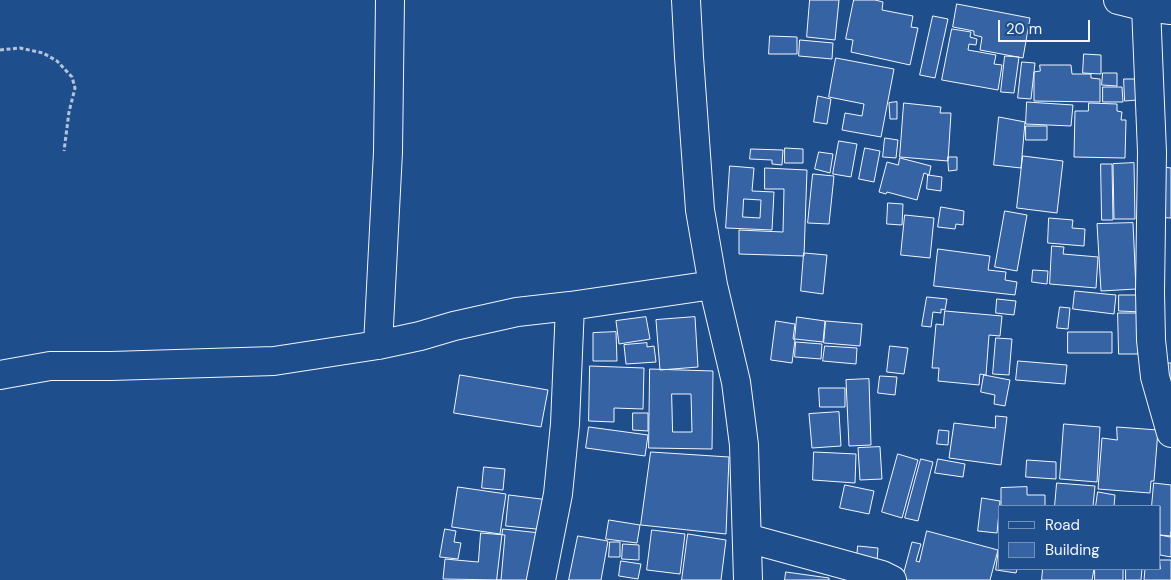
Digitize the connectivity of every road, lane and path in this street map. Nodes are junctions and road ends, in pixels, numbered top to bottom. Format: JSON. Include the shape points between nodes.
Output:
{"nodes":[{"id":1,"x":390,"y":0,"type":"edge"},
{"id":2,"x":686,"y":0,"type":"edge"},
{"id":3,"x":1118,"y":0,"type":"edge"},
{"id":4,"x":1159,"y":8,"type":"edge"},
{"id":5,"x":0,"y":50,"type":"edge"},
{"id":6,"x":64,"y":151,"type":"dead end"},
{"id":7,"x":713,"y":285,"type":"junction"},
{"id":8,"x":570,"y":306,"type":"junction"},
{"id":9,"x":378,"y":345,"type":"junction"},
{"id":10,"x":0,"y":375,"type":"edge"},
{"id":11,"x":1171,"y":433,"type":"edge"},
{"id":12,"x":747,"y":538,"type":"junction"},
{"id":13,"x":541,"y":580,"type":"edge"},
{"id":14,"x":748,"y":580,"type":"edge"},
{"id":15,"x":892,"y":580,"type":"edge"}],
"edges":[{"from":1,"to":9,"type":"street","via":[[388,152]]},
{"from":2,"to":7,"type":"street","via":[[700,210]]},
{"from":3,"to":4,"type":"street"},
{"from":4,"to":11,"type":"street","via":[[1152,152],[1151,340],[1155,377]]},
{"from":5,"to":6,"type":"path","via":[[20,48],[44,53],[72,77],[75,88]]},
{"from":7,"to":8,"type":"street"},
{"from":7,"to":12,"type":"street","via":[[736,382],[744,445]]},
{"from":8,"to":9,"type":"street","via":[[517,312]]},
{"from":8,"to":13,"type":"street","via":[[565,424],[558,494]]},
{"from":9,"to":10,"type":"street","via":[[274,361],[50,366]]},
{"from":12,"to":14,"type":"street"},
{"from":12,"to":15,"type":"street"}]}
